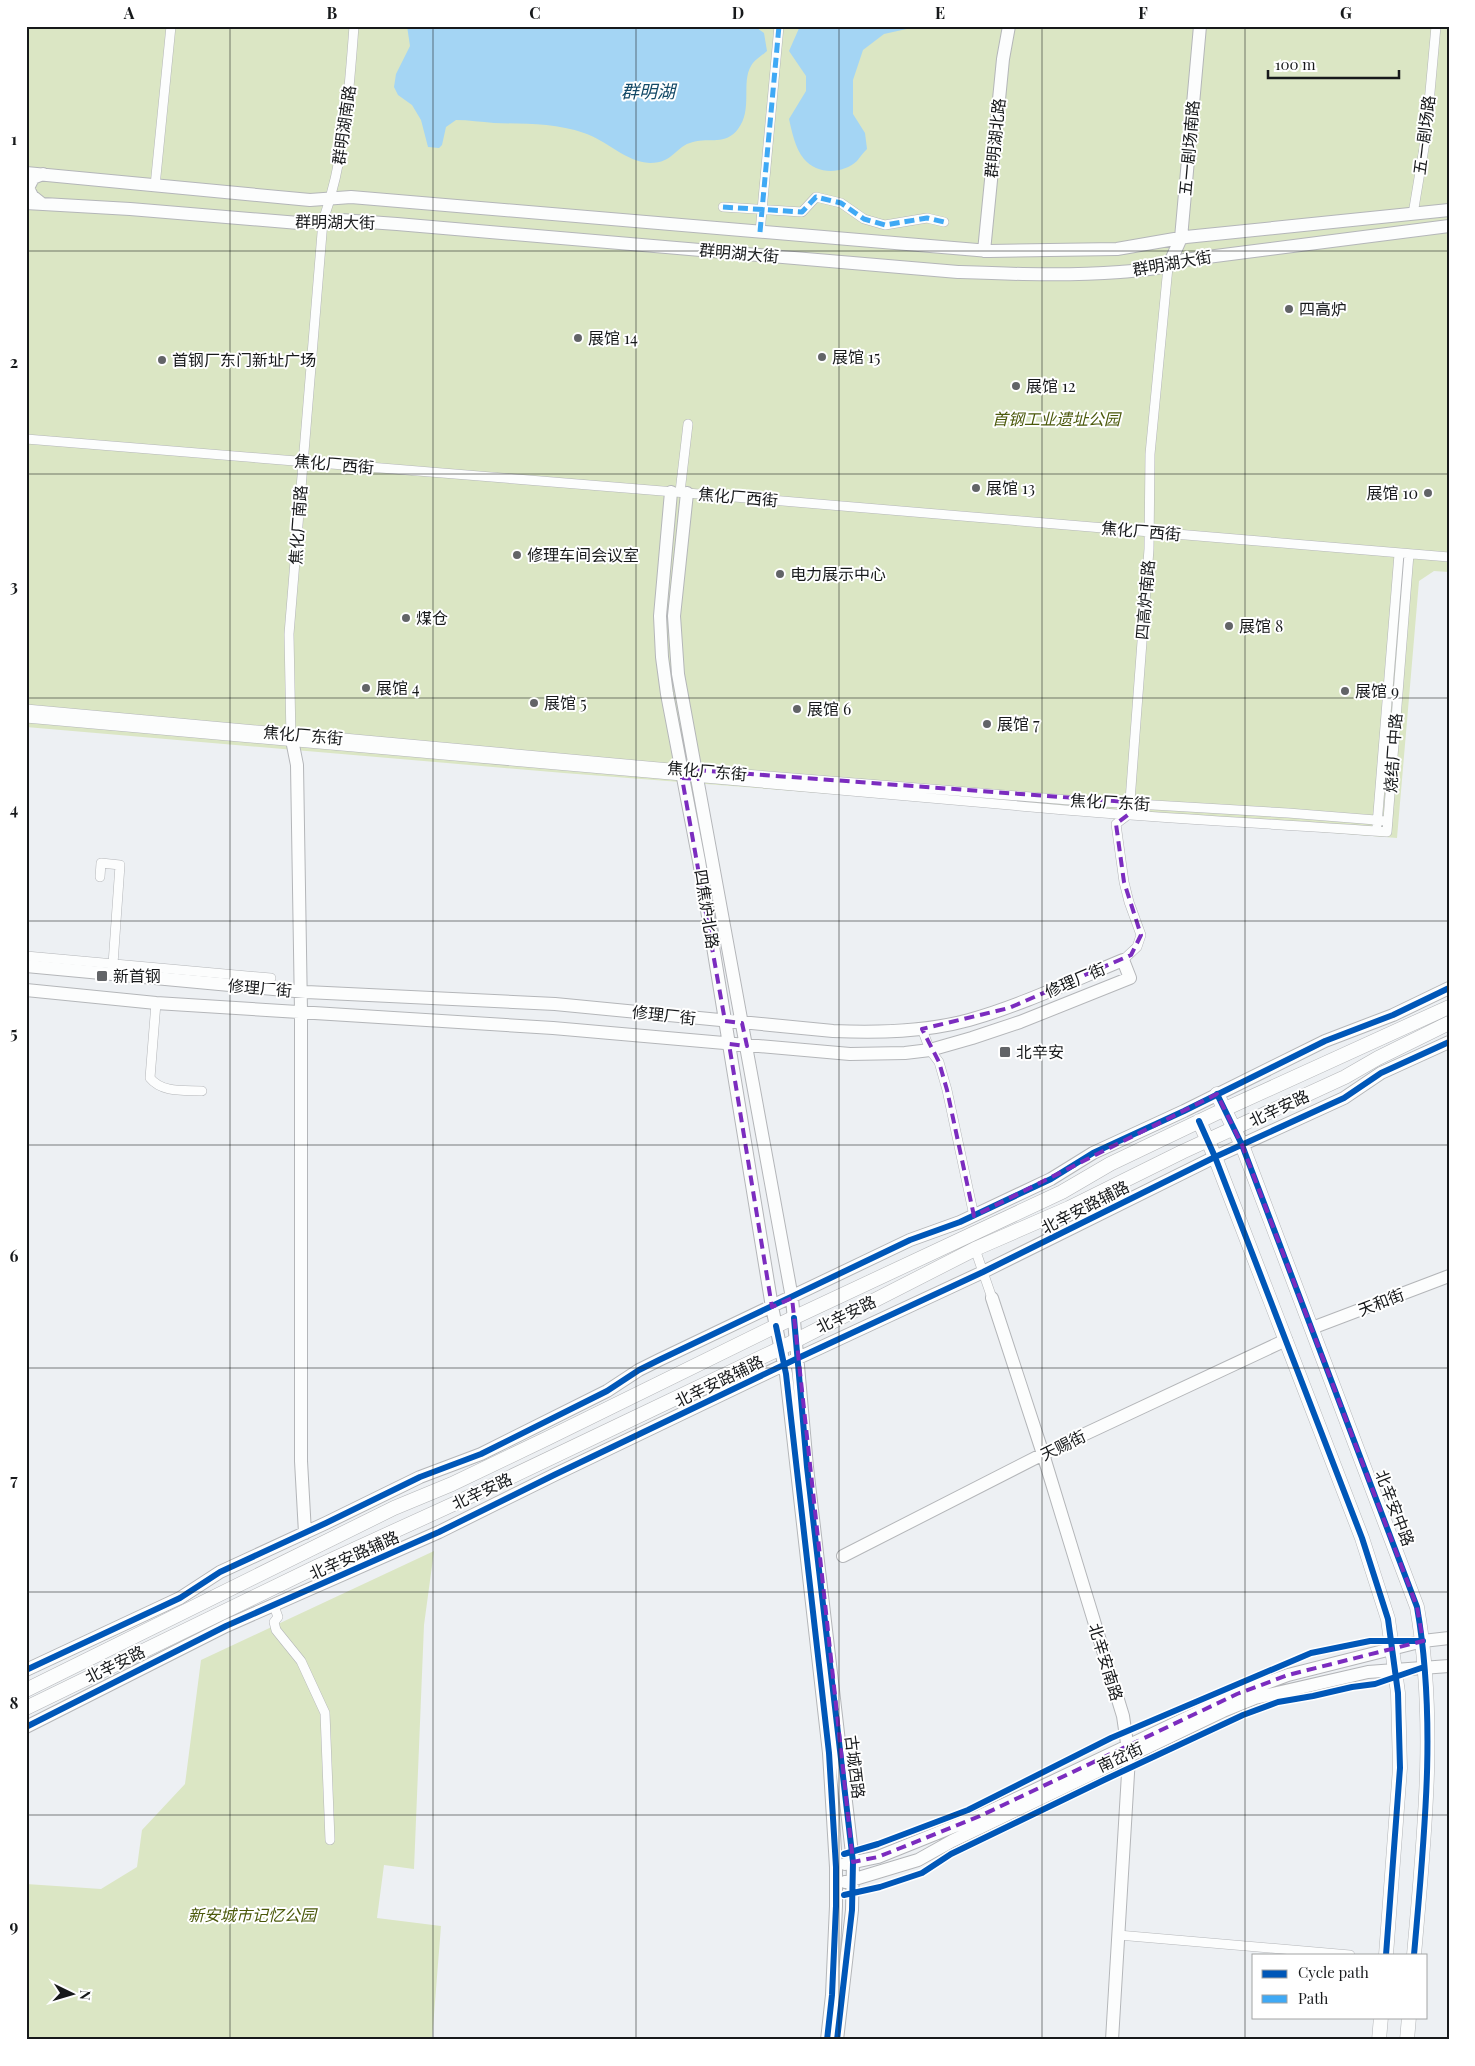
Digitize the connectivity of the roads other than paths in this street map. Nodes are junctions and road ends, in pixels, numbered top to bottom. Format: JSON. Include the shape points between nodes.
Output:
{"nodes":[{"id":1,"x":170,"y":26,"type":"edge"},
{"id":2,"x":354,"y":26,"type":"edge"},
{"id":3,"x":779,"y":26,"type":"edge"},
{"id":4,"x":1009,"y":26,"type":"edge"},
{"id":5,"x":1200,"y":26,"type":"edge"},
{"id":6,"x":1436,"y":26,"type":"edge"},
{"id":7,"x":26,"y":173,"type":"edge"},
{"id":8,"x":43,"y":174,"type":"junction"},
{"id":9,"x":156,"y":186,"type":"junction"},
{"id":10,"x":331,"y":199,"type":"junction"},
{"id":11,"x":26,"y":203,"type":"edge"},
{"id":12,"x":42,"y":204,"type":"junction"},
{"id":13,"x":723,"y":207,"type":"dead end"},
{"id":14,"x":761,"y":209,"type":"junction"},
{"id":15,"x":1449,"y":210,"type":"edge"},
{"id":16,"x":1413,"y":214,"type":"junction"},
{"id":17,"x":323,"y":221,"type":"junction"},
{"id":18,"x":944,"y":222,"type":"dead end"},
{"id":19,"x":1449,"y":226,"type":"edge"},
{"id":20,"x":760,"y":232,"type":"junction"},
{"id":21,"x":1181,"y":238,"type":"junction"},
{"id":22,"x":984,"y":251,"type":"junction"},
{"id":23,"x":1168,"y":267,"type":"junction"},
{"id":24,"x":688,"y":424,"type":"dead end"},
{"id":25,"x":26,"y":440,"type":"edge"},
{"id":26,"x":303,"y":461,"type":"junction"},
{"id":27,"x":679,"y":492,"type":"junction"},
{"id":28,"x":1150,"y":531,"type":"junction"},
{"id":29,"x":1399,"y":554,"type":"junction"},
{"id":30,"x":1409,"y":554,"type":"junction"},
{"id":31,"x":1449,"y":557,"type":"edge"},
{"id":32,"x":26,"y":709,"type":"edge"},
{"id":33,"x":26,"y":718,"type":"edge"},
{"id":34,"x":291,"y":737,"type":"junction"},
{"id":35,"x":682,"y":774,"type":"junction"},
{"id":36,"x":697,"y":775,"type":"junction"},
{"id":37,"x":1129,"y":802,"type":"junction"},
{"id":38,"x":1129,"y":814,"type":"junction"},
{"id":39,"x":1378,"y":820,"type":"junction"},
{"id":40,"x":1388,"y":821,"type":"junction"},
{"id":41,"x":1376,"y":831,"type":"junction"},
{"id":42,"x":1387,"y":832,"type":"joint"},
{"id":43,"x":100,"y":877,"type":"dead end"},
{"id":44,"x":26,"y":956,"type":"edge"},
{"id":45,"x":1123,"y":960,"type":"junction"},
{"id":46,"x":113,"y":964,"type":"junction"},
{"id":47,"x":26,"y":966,"type":"edge"},
{"id":48,"x":271,"y":978,"type":"dead end"},
{"id":49,"x":1449,"y":988,"type":"edge"},
{"id":50,"x":26,"y":990,"type":"edge"},
{"id":51,"x":301,"y":991,"type":"junction"},
{"id":52,"x":156,"y":1002,"type":"junction"},
{"id":53,"x":1449,"y":1003,"type":"edge"},
{"id":54,"x":1449,"y":1007,"type":"edge"},
{"id":55,"x":301,"y":1012,"type":"junction"},
{"id":56,"x":1393,"y":1015,"type":"junction"},
{"id":57,"x":725,"y":1021,"type":"junction"},
{"id":58,"x":742,"y":1023,"type":"junction"},
{"id":59,"x":1449,"y":1024,"type":"edge"},
{"id":60,"x":922,"y":1029,"type":"junction"},
{"id":61,"x":1449,"y":1042,"type":"edge"},
{"id":62,"x":729,"y":1044,"type":"junction"},
{"id":63,"x":746,"y":1046,"type":"junction"},
{"id":64,"x":930,"y":1050,"type":"junction"},
{"id":65,"x":202,"y":1091,"type":"dead end"},
{"id":66,"x":1218,"y":1094,"type":"junction"},
{"id":67,"x":1225,"y":1109,"type":"junction"},
{"id":68,"x":1199,"y":1121,"type":"junction"},
{"id":69,"x":1234,"y":1129,"type":"junction"},
{"id":70,"x":1208,"y":1139,"type":"junction"},
{"id":71,"x":1242,"y":1145,"type":"junction"},
{"id":72,"x":1215,"y":1157,"type":"junction"},
{"id":73,"x":1029,"y":1208,"type":"junction"},
{"id":74,"x":974,"y":1216,"type":"junction"},
{"id":75,"x":975,"y":1248,"type":"junction"},
{"id":76,"x":983,"y":1272,"type":"junction"},
{"id":77,"x":1449,"y":1276,"type":"edge"},
{"id":78,"x":792,"y":1298,"type":"junction"},
{"id":79,"x":992,"y":1298,"type":"joint"},
{"id":80,"x":772,"y":1307,"type":"junction"},
{"id":81,"x":794,"y":1318,"type":"junction"},
{"id":82,"x":776,"y":1326,"type":"junction"},
{"id":83,"x":1312,"y":1328,"type":"junction"},
{"id":84,"x":795,"y":1340,"type":"junction"},
{"id":85,"x":1286,"y":1340,"type":"junction"},
{"id":86,"x":781,"y":1348,"type":"junction"},
{"id":87,"x":790,"y":1362,"type":"junction"},
{"id":88,"x":646,"y":1431,"type":"junction"},
{"id":89,"x":548,"y":1438,"type":"junction"},
{"id":90,"x":593,"y":1438,"type":"junction"},
{"id":91,"x":481,"y":1454,"type":"junction"},
{"id":92,"x":1043,"y":1454,"type":"junction"},
{"id":93,"x":548,"y":1459,"type":"junction"},
{"id":94,"x":554,"y":1475,"type":"junction"},
{"id":95,"x":305,"y":1533,"type":"junction"},
{"id":96,"x":843,"y":1556,"type":"dead end"},
{"id":97,"x":274,"y":1606,"type":"junction"},
{"id":98,"x":194,"y":1626,"type":"junction"},
{"id":99,"x":226,"y":1626,"type":"junction"},
{"id":100,"x":1449,"y":1638,"type":"edge"},
{"id":101,"x":1423,"y":1641,"type":"junction"},
{"id":102,"x":122,"y":1644,"type":"junction"},
{"id":103,"x":1392,"y":1649,"type":"junction"},
{"id":104,"x":69,"y":1650,"type":"junction"},
{"id":105,"x":1449,"y":1666,"type":"edge"},
{"id":106,"x":1424,"y":1667,"type":"junction"},
{"id":107,"x":26,"y":1670,"type":"edge"},
{"id":108,"x":1395,"y":1670,"type":"junction"},
{"id":109,"x":26,"y":1690,"type":"edge"},
{"id":110,"x":26,"y":1708,"type":"edge"},
{"id":111,"x":26,"y":1727,"type":"edge"},
{"id":112,"x":1129,"y":1751,"type":"junction"},
{"id":113,"x":330,"y":1840,"type":"dead end"},
{"id":114,"x":853,"y":1862,"type":"junction"},
{"id":115,"x":836,"y":1867,"type":"junction"},
{"id":116,"x":852,"y":1880,"type":"junction"},
{"id":117,"x":836,"y":1885,"type":"junction"},
{"id":118,"x":1118,"y":1935,"type":"junction"},
{"id":119,"x":1338,"y":1954,"type":"edge"},
{"id":120,"x":1386,"y":1954,"type":"edge"},
{"id":121,"x":1414,"y":1954,"type":"edge"},
{"id":122,"x":1381,"y":2018,"type":"edge"},
{"id":123,"x":1409,"y":2018,"type":"edge"},
{"id":124,"x":827,"y":2040,"type":"edge"},
{"id":125,"x":837,"y":2040,"type":"edge"},
{"id":126,"x":1112,"y":2040,"type":"edge"},
{"id":127,"x":1379,"y":2040,"type":"edge"},
{"id":128,"x":1407,"y":2040,"type":"edge"}],
"edges":[{"from":1,"to":9,"type":"street"},
{"from":2,"to":10,"type":"street","name":"群明湖南路","via":[[348,106]]},
{"from":3,"to":14,"type":"street"},
{"from":4,"to":22,"type":"main road","name":"群明湖北路"},
{"from":5,"to":21,"type":"main road","name":"五一剧场南路"},
{"from":6,"to":16,"type":"street","name":"五一剧场路","via":[[1426,136]]},
{"from":7,"to":8,"type":"main road","name":"群明湖大街"},
{"from":8,"to":9,"type":"main road","name":"群明湖大街"},
{"from":8,"to":12,"type":"main road","via":[[33,178],[28,188]]},
{"from":9,"to":10,"type":"main road","name":"群明湖大街","via":[[310,200]]},
{"from":10,"to":17,"type":"street","name":"群明湖南路"},
{"from":10,"to":20,"type":"main road","name":"群明湖大街","via":[[351,198]]},
{"from":11,"to":12,"type":"main road","name":"群明湖大街"},
{"from":12,"to":17,"type":"main road","name":"群明湖大街","via":[[299,223]]},
{"from":13,"to":14,"type":"street"},
{"from":14,"to":18,"type":"street","via":[[802,212],[816,197],[841,203],[864,219],[885,225],[927,218]]},
{"from":14,"to":20,"type":"street"},
{"from":15,"to":16,"type":"main road","name":"群明湖大街"},
{"from":16,"to":21,"type":"main road","name":"群明湖大街"},
{"from":17,"to":23,"type":"main road","name":"群明湖大街","via":[[397,224],[958,272],[1044,276]]},
{"from":17,"to":26,"type":"street","name":"焦化厂南路"},
{"from":19,"to":23,"type":"main road","name":"群明湖大街","via":[[1184,260]]},
{"from":20,"to":22,"type":"main road","name":"群明湖大街"},
{"from":21,"to":22,"type":"main road","name":"群明湖大街","via":[[1117,249]]},
{"from":21,"to":23,"type":"main road","name":"五一剧场南路"},
{"from":23,"to":28,"type":"street","name":"四高炉南路","via":[[1150,454]]},
{"from":24,"to":27,"type":"street"},
{"from":25,"to":26,"type":"street","name":"焦化厂西街"},
{"from":26,"to":27,"type":"street","name":"焦化厂西街"},
{"from":26,"to":34,"type":"street","name":"焦化厂南路","via":[[289,634]]},
{"from":27,"to":28,"type":"street","name":"焦化厂西街"},
{"from":27,"to":35,"type":"main road","name":"四焦炉北路","via":[[660,616],[667,694]]},
{"from":27,"to":36,"type":"main road","name":"四焦炉北路","via":[[674,616],[678,674]]},
{"from":28,"to":29,"type":"street","name":"焦化厂西街"},
{"from":28,"to":37,"type":"street","name":"四高炉南路"},
{"from":29,"to":30,"type":"street","name":"焦化厂西街"},
{"from":29,"to":39,"type":"street","name":"烧结厂中路"},
{"from":30,"to":31,"type":"street","name":"焦化厂西街"},
{"from":30,"to":40,"type":"street","name":"烧结厂中路"},
{"from":32,"to":34,"type":"street","name":"焦化厂东街"},
{"from":33,"to":34,"type":"street","name":"焦化厂东街"},
{"from":34,"to":35,"type":"street","name":"焦化厂东街"},
{"from":34,"to":51,"type":"main road","via":[[297,766]]},
{"from":35,"to":36,"type":"street","name":"焦化厂东街"},
{"from":35,"to":57,"type":"main road","name":"四焦炉北路"},
{"from":36,"to":37,"type":"street","name":"焦化厂东街"},
{"from":36,"to":38,"type":"street","name":"焦化厂东街"},
{"from":36,"to":58,"type":"main road","name":"四焦炉北路"},
{"from":37,"to":38,"type":"street","name":"四高炉南路"},
{"from":37,"to":39,"type":"street","name":"焦化厂东街"},
{"from":38,"to":41,"type":"street","name":"焦化厂东街"},
{"from":38,"to":45,"type":"street","via":[[1116,824],[1124,882],[1141,935],[1137,948]]},
{"from":39,"to":40,"type":"street","name":"焦化厂东街"},
{"from":39,"to":41,"type":"street","name":"烧结厂中路"},
{"from":40,"to":42,"type":"street","name":"烧结厂中路"},
{"from":41,"to":42,"type":"street","name":"焦化厂东街"},
{"from":43,"to":46,"type":"street","via":[[100,863],[120,865]]},
{"from":44,"to":46,"type":"street"},
{"from":45,"to":60,"type":"main road","name":"修理厂街","via":[[1009,1008]]},
{"from":45,"to":64,"type":"main road","name":"修理厂街","via":[[1130,978],[1020,1022]]},
{"from":46,"to":48,"type":"street"},
{"from":47,"to":51,"type":"main road","name":"修理厂街"},
{"from":49,"to":56,"type":"main road"},
{"from":50,"to":52,"type":"main road","name":"修理厂街"},
{"from":51,"to":55,"type":"main road"},
{"from":51,"to":57,"type":"main road","name":"修理厂街","via":[[555,1004]]},
{"from":52,"to":55,"type":"main road","name":"修理厂街"},
{"from":52,"to":65,"type":"street","via":[[150,1078],[165,1088]]},
{"from":53,"to":56,"type":"main road"},
{"from":54,"to":67,"type":"main road","name":"北辛安路"},
{"from":55,"to":62,"type":"main road","name":"修理厂街","via":[[553,1028]]},
{"from":55,"to":95,"type":"main road","via":[[301,1451]]},
{"from":56,"to":66,"type":"main road","via":[[1325,1041]]},
{"from":57,"to":58,"type":"main road","name":"修理厂街"},
{"from":57,"to":62,"type":"main road","name":"四焦炉北路"},
{"from":58,"to":60,"type":"main road","name":"修理厂街","via":[[879,1033]]},
{"from":58,"to":63,"type":"main road","name":"四焦炉北路"},
{"from":59,"to":69,"type":"main road","name":"北辛安路"},
{"from":60,"to":64,"type":"street"},
{"from":61,"to":71,"type":"main road","name":"北辛安路辅路","via":[[1382,1073],[1344,1098]]},
{"from":62,"to":63,"type":"main road","name":"修理厂街"},
{"from":62,"to":80,"type":"main road","name":"四焦炉北路"},
{"from":63,"to":64,"type":"main road","name":"修理厂街","via":[[850,1054]]},
{"from":63,"to":78,"type":"main road","name":"四焦炉北路"},
{"from":64,"to":74,"type":"street","via":[[939,1062],[947,1090]]},
{"from":66,"to":67,"type":"main road","name":"北辛安中路"},
{"from":66,"to":74,"type":"main road","via":[[1093,1153],[1051,1179]]},
{"from":67,"to":68,"type":"main road","name":"北辛安路"},
{"from":67,"to":69,"type":"main road","name":"北辛安中路"},
{"from":68,"to":70,"type":"main road"},
{"from":68,"to":73,"type":"main road","name":"北辛安路"},
{"from":69,"to":70,"type":"main road","name":"北辛安路"},
{"from":69,"to":71,"type":"main road","name":"北辛安中路"},
{"from":70,"to":72,"type":"main road"},
{"from":70,"to":75,"type":"main road","name":"北辛安路","via":[[1070,1208]]},
{"from":71,"to":72,"type":"main road","name":"北辛安路辅路"},
{"from":71,"to":83,"type":"main road","name":"北辛安中路"},
{"from":72,"to":76,"type":"main road","name":"北辛安路辅路"},
{"from":72,"to":85,"type":"main road"},
{"from":73,"to":74,"type":"main road"},
{"from":73,"to":81,"type":"main road","name":"北辛安路"},
{"from":74,"to":78,"type":"main road","via":[[910,1240]]},
{"from":75,"to":76,"type":"street"},
{"from":75,"to":84,"type":"main road","name":"北辛安路"},
{"from":76,"to":79,"type":"street"},
{"from":76,"to":87,"type":"main road","name":"北辛安路辅路"},
{"from":77,"to":83,"type":"main road","name":"天和街"},
{"from":78,"to":80,"type":"main road"},
{"from":78,"to":81,"type":"main road","name":"四焦炉北路"},
{"from":79,"to":92,"type":"main road","name":"北辛安南路"},
{"from":80,"to":82,"type":"main road","name":"四焦炉北路"},
{"from":80,"to":91,"type":"main road","via":[[646,1367],[607,1391]]},
{"from":81,"to":82,"type":"main road","name":"北辛安路"},
{"from":81,"to":84,"type":"main road","name":"古城西路"},
{"from":82,"to":86,"type":"main road","name":"古城西路"},
{"from":82,"to":89,"type":"main road","name":"北辛安路"},
{"from":83,"to":101,"type":"main road","name":"北辛安中路","via":[[1417,1606]]},
{"from":84,"to":86,"type":"main road","name":"北辛安路"},
{"from":84,"to":87,"type":"main road","name":"古城西路"},
{"from":85,"to":92,"type":"main road","name":"天赐街"},
{"from":85,"to":103,"type":"main road","via":[[1374,1572],[1388,1619]]},
{"from":86,"to":87,"type":"main road","name":"古城西路"},
{"from":86,"to":90,"type":"main road","name":"北辛安路"},
{"from":87,"to":88,"type":"main road","name":"北辛安路辅路"},
{"from":87,"to":114,"type":"main road","name":"古城西路"},
{"from":87,"to":115,"type":"main road","name":"古城西路","via":[[829,1753]]},
{"from":88,"to":90,"type":"main road"},
{"from":88,"to":94,"type":"main road","name":"北辛安路辅路"},
{"from":89,"to":91,"type":"main road"},
{"from":89,"to":102,"type":"main road","name":"北辛安路","via":[[394,1508]]},
{"from":90,"to":93,"type":"main road","name":"北辛安路"},
{"from":91,"to":95,"type":"main road","via":[[420,1476]]},
{"from":92,"to":96,"type":"main road","name":"天赐街"},
{"from":92,"to":112,"type":"main road","name":"北辛安南路","via":[[1123,1716]]},
{"from":93,"to":94,"type":"main road"},
{"from":93,"to":98,"type":"main road","name":"北辛安路"},
{"from":94,"to":97,"type":"main road","name":"北辛安路辅路","via":[[439,1532]]},
{"from":95,"to":104,"type":"main road","via":[[220,1572],[180,1598]]},
{"from":97,"to":99,"type":"main road","name":"北辛安路辅路"},
{"from":97,"to":113,"type":"street","via":[[278,1617],[274,1622],[276,1630],[301,1661],[325,1714]]},
{"from":98,"to":99,"type":"main road"},
{"from":98,"to":110,"type":"main road","name":"北辛安路"},
{"from":99,"to":111,"type":"main road","name":"北辛安路辅路"},
{"from":100,"to":101,"type":"main road","name":"南岔街"},
{"from":101,"to":103,"type":"main road","name":"南岔街"},
{"from":101,"to":106,"type":"main road","name":"北辛安中路"},
{"from":102,"to":104,"type":"main road"},
{"from":102,"to":109,"type":"main road","name":"北辛安路"},
{"from":103,"to":108,"type":"main road"},
{"from":103,"to":112,"type":"main road","name":"南岔街","via":[[1280,1678],[1237,1694]]},
{"from":104,"to":107,"type":"main road"},
{"from":105,"to":106,"type":"main road","name":"南岔街"},
{"from":106,"to":108,"type":"main road","name":"南岔街"},
{"from":106,"to":121,"type":"main road","name":"北辛安中路","via":[[1428,1760]]},
{"from":108,"to":112,"type":"main road","name":"南岔街","via":[[1368,1672],[1255,1698]]},
{"from":108,"to":120,"type":"main road","via":[[1400,1768]]},
{"from":112,"to":114,"type":"main road","name":"南岔街","via":[[980,1816],[878,1857]]},
{"from":112,"to":116,"type":"main road","name":"南岔街","via":[[918,1860]]},
{"from":112,"to":118,"type":"main road","name":"北辛安南路"},
{"from":114,"to":115,"type":"main road","name":"南岔街"},
{"from":114,"to":116,"type":"main road","name":"古城西路"},
{"from":115,"to":117,"type":"main road","name":"古城西路"},
{"from":116,"to":117,"type":"main road","name":"南岔街"},
{"from":116,"to":125,"type":"main road","name":"古城西路","via":[[852,1910]]},
{"from":117,"to":124,"type":"main road","name":"古城西路"},
{"from":118,"to":119,"type":"street"},
{"from":118,"to":126,"type":"main road","name":"北辛安南路"},
{"from":122,"to":127,"type":"main road"},
{"from":123,"to":128,"type":"main road"}]}
